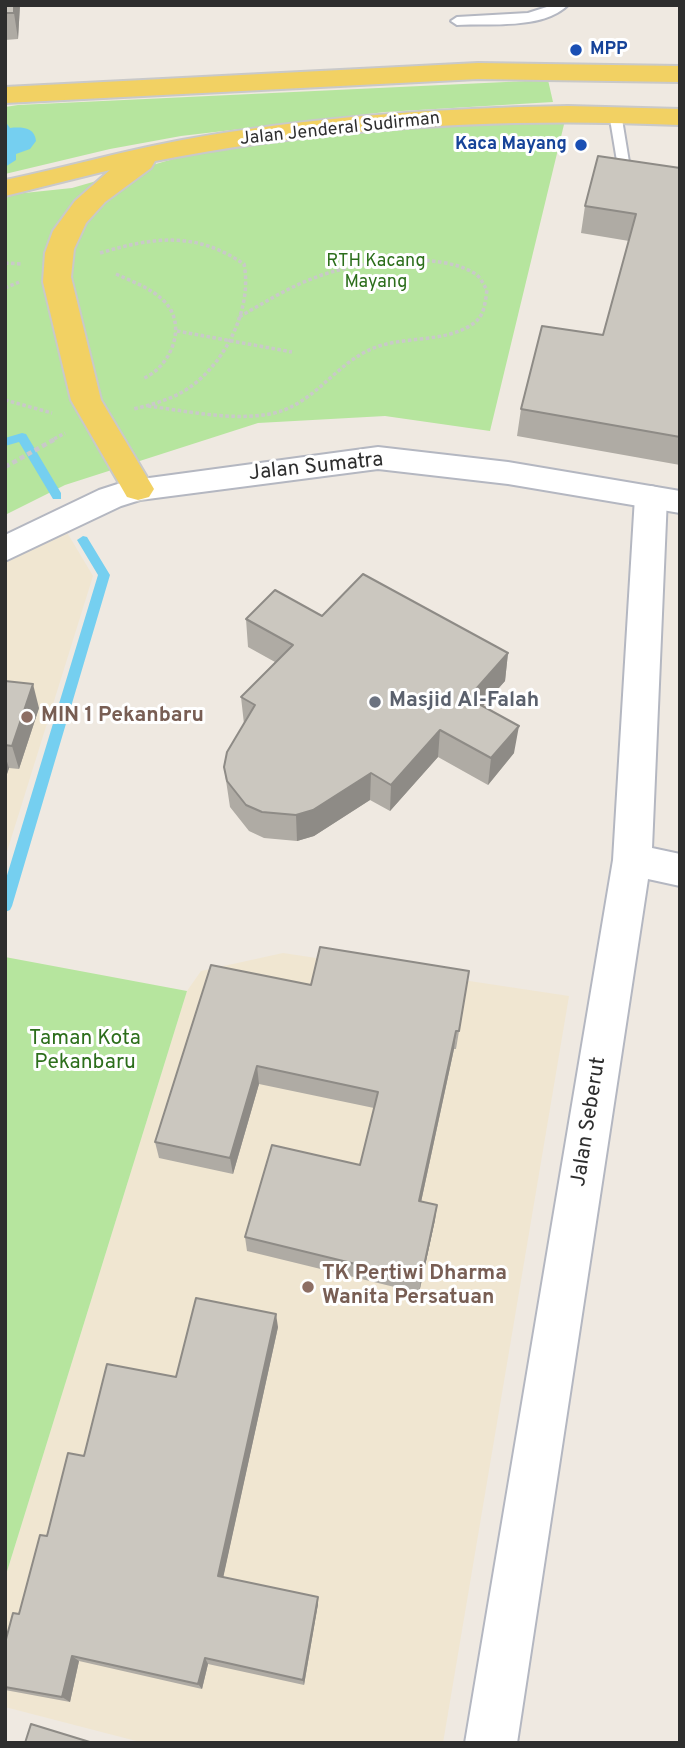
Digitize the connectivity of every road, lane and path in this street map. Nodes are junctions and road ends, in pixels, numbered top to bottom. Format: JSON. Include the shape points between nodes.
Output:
{"nodes":[{"id":1,"x":562,"y":5,"type":"edge"},
{"id":2,"x":457,"y":21,"type":"dead end"},
{"id":3,"x":680,"y":74,"type":"edge"},
{"id":4,"x":7,"y":96,"type":"edge"},
{"id":5,"x":615,"y":113,"type":"junction"},
{"id":6,"x":680,"y":117,"type":"edge"},
{"id":7,"x":163,"y":152,"type":"junction"},
{"id":8,"x":680,"y":178,"type":"edge"},
{"id":9,"x":12,"y":186,"type":"edge"},
{"id":10,"x":57,"y":266,"type":"junction"},
{"id":11,"x":116,"y":274,"type":"dead end"},
{"id":12,"x":5,"y":288,"type":"edge"},
{"id":13,"x":237,"y":318,"type":"junction"},
{"id":14,"x":177,"y":331,"type":"junction"},
{"id":15,"x":227,"y":340,"type":"junction"},
{"id":16,"x":292,"y":352,"type":"dead end"},
{"id":17,"x":142,"y":380,"type":"dead end"},
{"id":18,"x":148,"y":406,"type":"junction"},
{"id":19,"x":94,"y":417,"type":"junction"},
{"id":20,"x":51,"y":440,"type":"dead end"},
{"id":21,"x":8,"y":465,"type":"edge"},
{"id":22,"x":138,"y":489,"type":"junction"},
{"id":23,"x":666,"y":500,"type":"edge"},
{"id":24,"x":5,"y":549,"type":"edge"},
{"id":25,"x":632,"y":860,"type":"junction"},
{"id":26,"x":680,"y":870,"type":"edge"},
{"id":27,"x":491,"y":1743,"type":"edge"}],
"edges":[{"from":1,"to":2,"type":"lane","via":[[536,15]]},
{"from":3,"to":4,"type":"main road","via":[[478,71]]},
{"from":5,"to":6,"type":"main road","name":"Jalan Jenderal Sudirman"},
{"from":5,"to":7,"type":"main road","name":"Jalan Jenderal Sudirman","via":[[404,121]]},
{"from":5,"to":8,"type":"lane","via":[[623,164],[646,175]]},
{"from":7,"to":9,"type":"main road","name":"Jalan Jenderal Sudirman"},
{"from":7,"to":10,"type":"main road","via":[[117,178],[86,207],[61,244]]},
{"from":10,"to":12,"type":"path"},
{"from":10,"to":13,"type":"path","via":[[141,240],[163,238],[227,251],[244,264],[247,284]]},
{"from":10,"to":19,"type":"main road","via":[[80,381]]},
{"from":11,"to":14,"type":"path","via":[[150,289],[170,307]]},
{"from":13,"to":15,"type":"path"},
{"from":13,"to":18,"type":"path","via":[[328,273],[414,260],[457,263],[477,273],[488,299],[482,316],[463,330],[381,345],[354,356],[331,382],[296,406],[270,414],[228,415]]},
{"from":14,"to":15,"type":"path"},
{"from":14,"to":17,"type":"path","via":[[158,371]]},
{"from":15,"to":16,"type":"path"},
{"from":15,"to":18,"type":"path","via":[[218,359],[195,385]]},
{"from":18,"to":19,"type":"path"},
{"from":19,"to":22,"type":"main road"},
{"from":20,"to":21,"type":"path"},
{"from":22,"to":23,"type":"street","name":"Jalan Sumatra","via":[[378,458],[508,473]]},
{"from":22,"to":24,"type":"street","name":"Jalan Sumatra"},
{"from":23,"to":25,"type":"street","name":"Jalan Seberut"},
{"from":25,"to":26,"type":"street"},
{"from":25,"to":27,"type":"street","name":"Jalan Seberut"}]}
